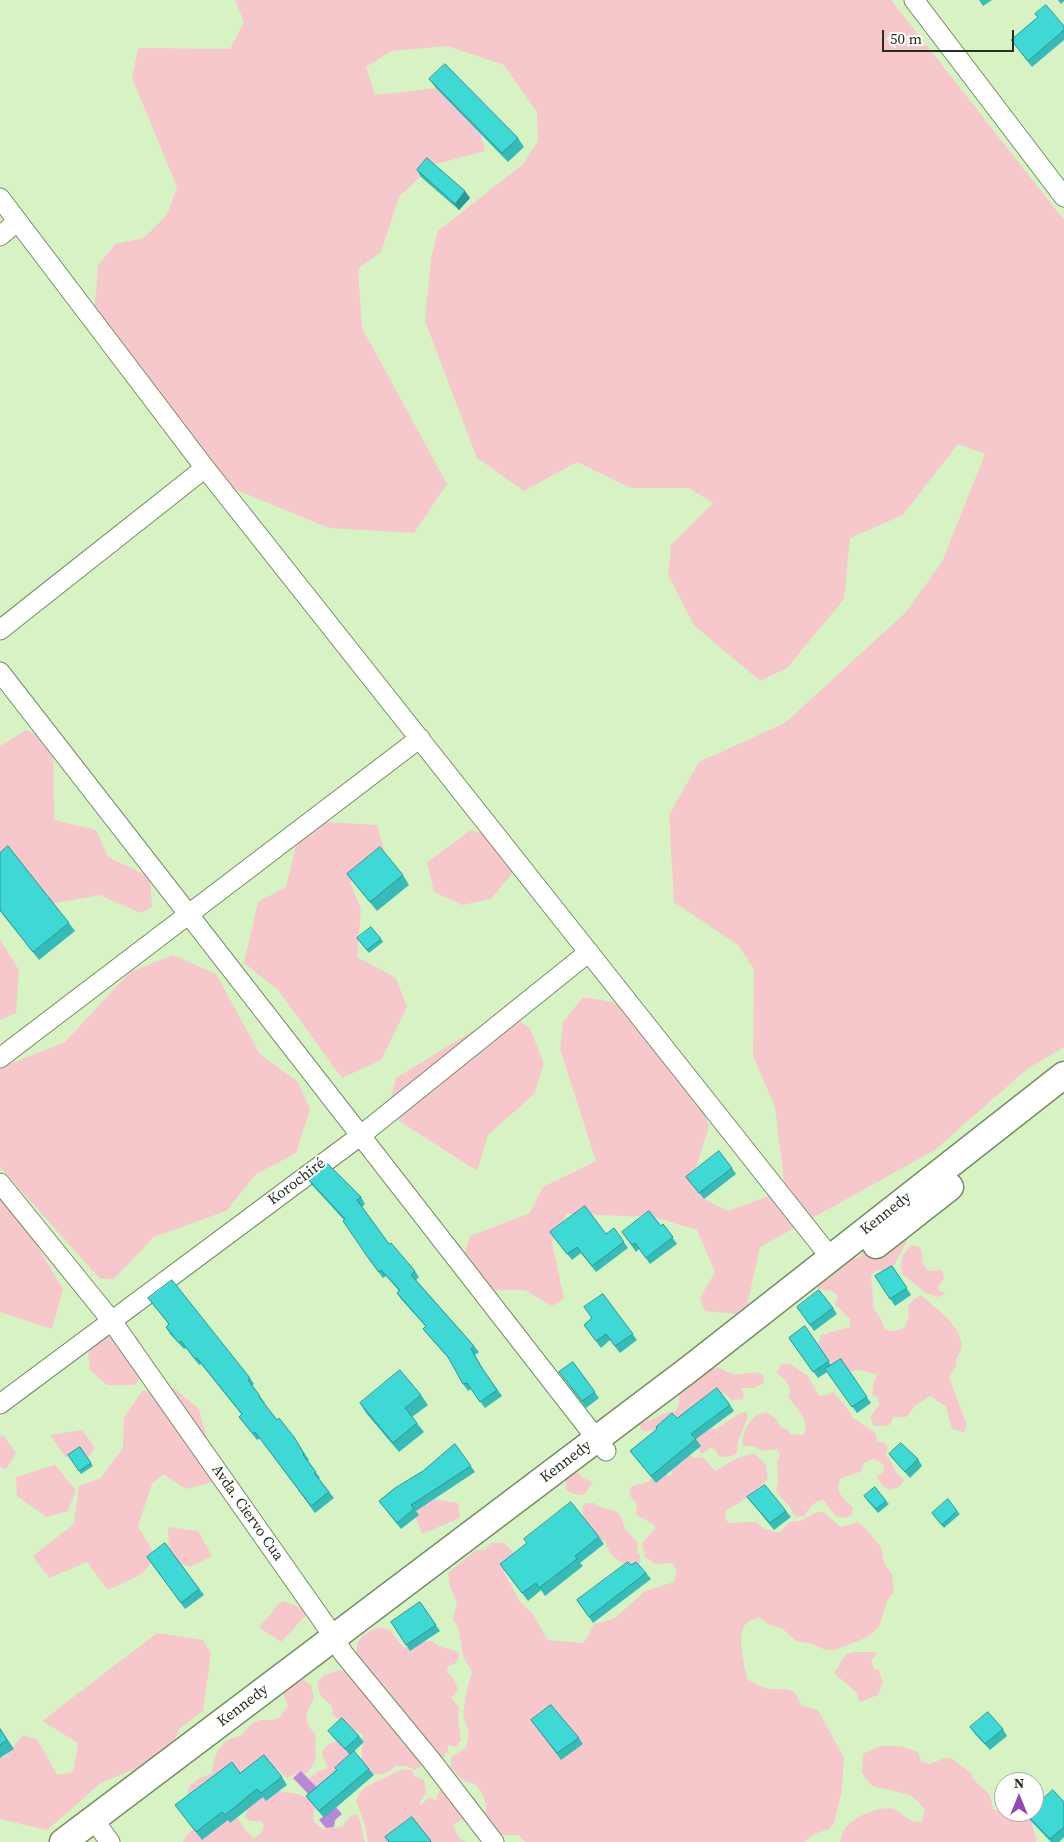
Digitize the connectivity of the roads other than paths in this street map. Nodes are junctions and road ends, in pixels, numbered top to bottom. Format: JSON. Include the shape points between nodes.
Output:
{"nodes":[{"id":1,"x":914,"y":0,"type":"edge"},
{"id":2,"x":1061,"y":185,"type":"edge"},
{"id":3,"x":0,"y":198,"type":"edge"},
{"id":4,"x":17,"y":222,"type":"junction"},
{"id":5,"x":0,"y":236,"type":"edge"},
{"id":6,"x":205,"y":468,"type":"junction"},
{"id":7,"x":0,"y":630,"type":"edge"},
{"id":8,"x":0,"y":672,"type":"edge"},
{"id":9,"x":420,"y":738,"type":"junction"},
{"id":10,"x":188,"y":914,"type":"junction"},
{"id":11,"x":588,"y":952,"type":"junction"},
{"id":12,"x":0,"y":1058,"type":"edge"},
{"id":13,"x":1064,"y":1075,"type":"edge"},
{"id":14,"x":1064,"y":1098,"type":"edge"},
{"id":15,"x":360,"y":1136,"type":"junction"},
{"id":16,"x":0,"y":1183,"type":"edge"},
{"id":17,"x":831,"y":1258,"type":"junction"},
{"id":18,"x":111,"y":1320,"type":"junction"},
{"id":19,"x":0,"y":1404,"type":"edge"},
{"id":20,"x":601,"y":1445,"type":"junction"},
{"id":21,"x":339,"y":1645,"type":"junction"},
{"id":22,"x":100,"y":1834,"type":"edge"},
{"id":23,"x":63,"y":1842,"type":"edge"},
{"id":24,"x":494,"y":1842,"type":"edge"}],
"edges":[{"from":1,"to":2,"type":"street"},
{"from":3,"to":4,"type":"street"},
{"from":4,"to":5,"type":"street"},
{"from":4,"to":6,"type":"street"},
{"from":6,"to":7,"type":"street"},
{"from":6,"to":9,"type":"street"},
{"from":8,"to":10,"type":"street"},
{"from":9,"to":10,"type":"street"},
{"from":9,"to":11,"type":"street"},
{"from":10,"to":12,"type":"street"},
{"from":10,"to":15,"type":"street"},
{"from":11,"to":15,"type":"street","name":"Korochiré"},
{"from":11,"to":17,"type":"street"},
{"from":13,"to":17,"type":"main road","name":"Kennedy"},
{"from":14,"to":20,"type":"main road","name":"Kennedy","via":[[906,1222]]},
{"from":15,"to":18,"type":"street","name":"Korochiré"},
{"from":15,"to":20,"type":"street"},
{"from":16,"to":18,"type":"street","name":"Avda. Ciervo Cua"},
{"from":17,"to":20,"type":"main road","name":"Kennedy","via":[[688,1370]]},
{"from":18,"to":19,"type":"street","name":"Korochiré"},
{"from":18,"to":21,"type":"street","name":"Avda. Ciervo Cua"},
{"from":20,"to":21,"type":"main road","name":"Kennedy"},
{"from":21,"to":22,"type":"main road","name":"Kennedy"},
{"from":21,"to":24,"type":"street","name":"Avda. Ciervo Cua"},
{"from":22,"to":23,"type":"main road","name":"Kennedy"}]}
